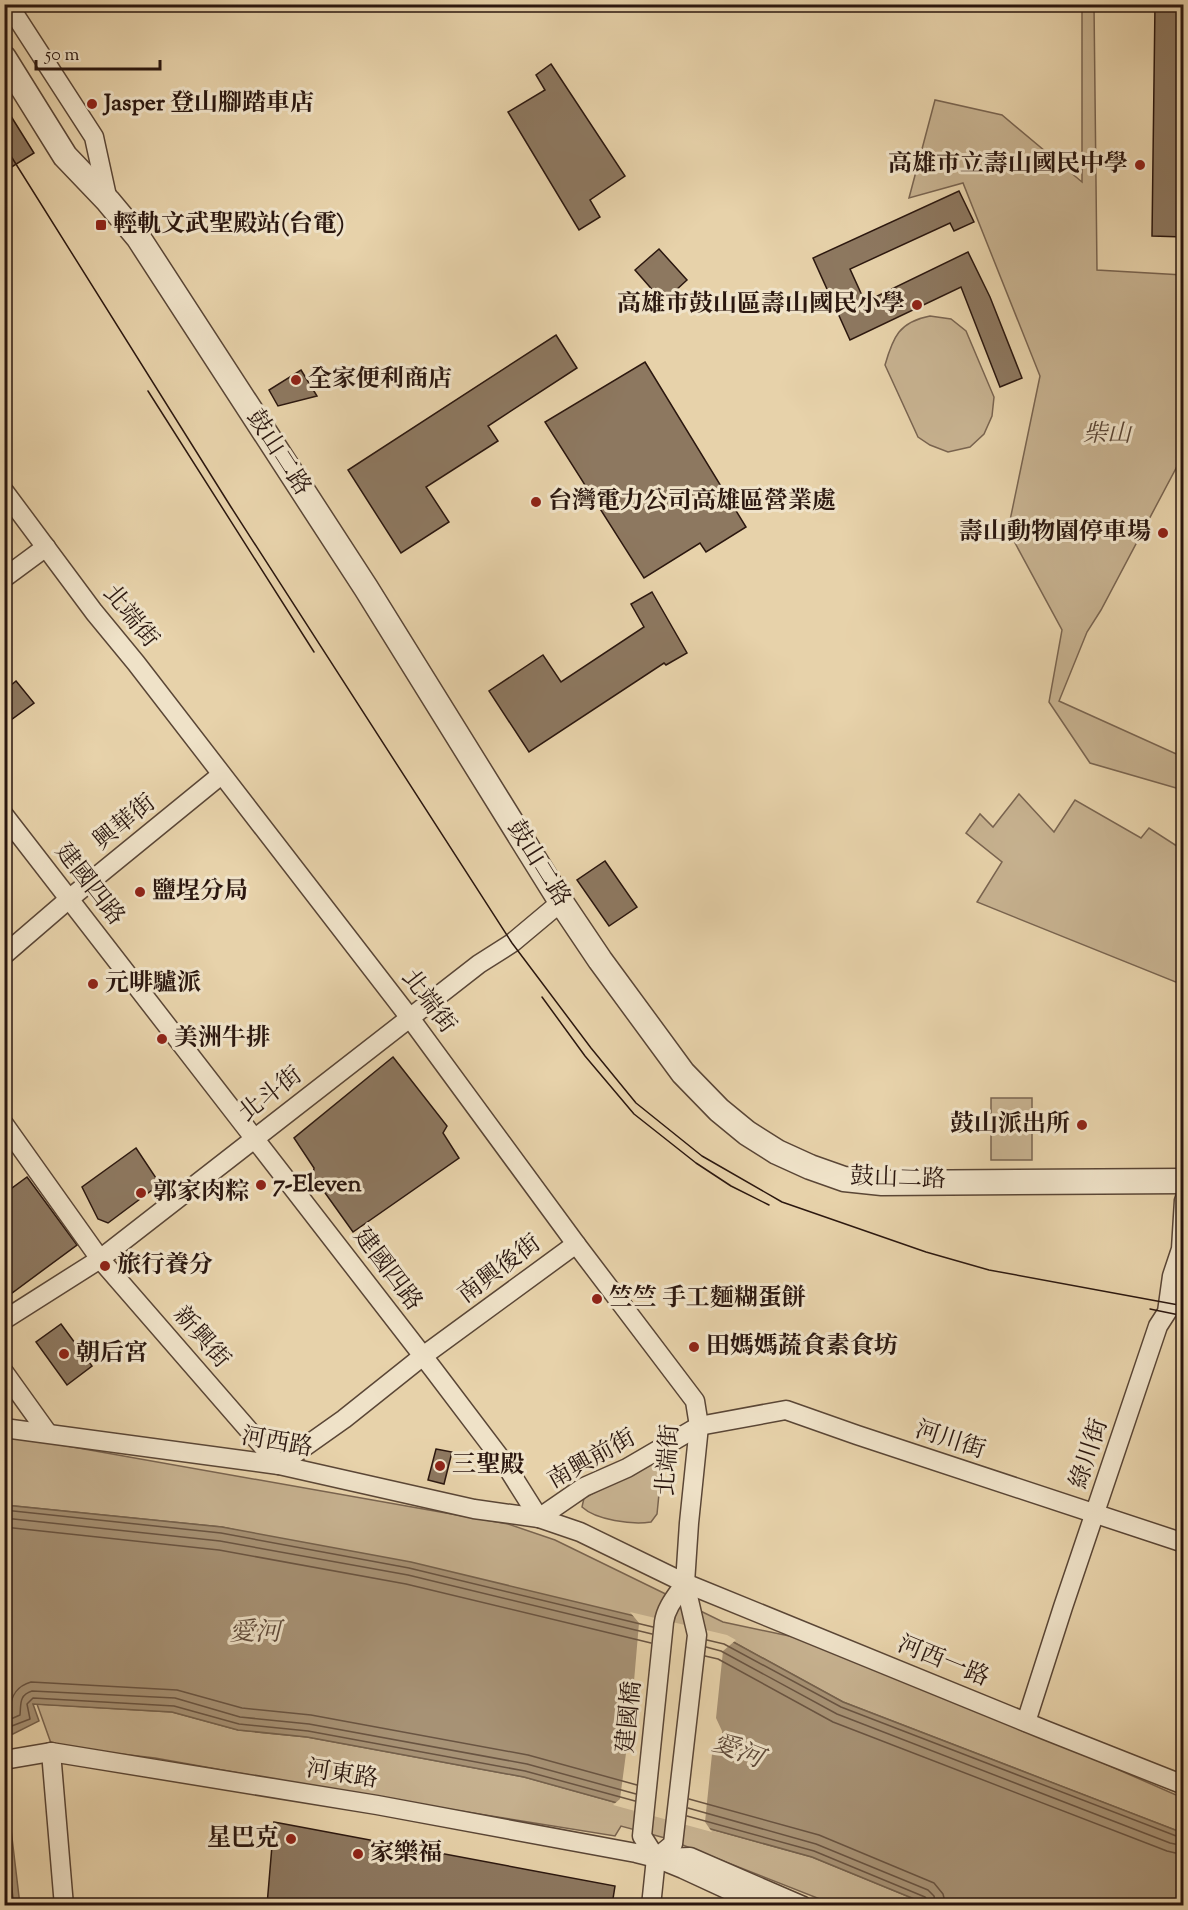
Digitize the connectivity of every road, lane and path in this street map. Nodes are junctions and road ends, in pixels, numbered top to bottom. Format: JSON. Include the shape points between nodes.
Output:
{"nodes":[{"id":1,"x":8,"y":4,"type":"edge"},
{"id":2,"x":4,"y":58,"type":"edge"},
{"id":3,"x":108,"y":201,"type":"junction"},
{"id":4,"x":4,"y":491,"type":"edge"},
{"id":5,"x":46,"y":546,"type":"junction"},
{"id":6,"x":4,"y":578,"type":"edge"},
{"id":7,"x":221,"y":775,"type":"junction"},
{"id":8,"x":4,"y":815,"type":"edge"},
{"id":9,"x":69,"y":899,"type":"junction"},
{"id":10,"x":561,"y":902,"type":"junction"},
{"id":11,"x":4,"y":955,"type":"edge"},
{"id":12,"x":410,"y":1018,"type":"junction"},
{"id":13,"x":4,"y":1124,"type":"edge"},
{"id":14,"x":256,"y":1137,"type":"junction"},
{"id":15,"x":1184,"y":1181,"type":"edge"},
{"id":16,"x":1184,"y":1200,"type":"edge"},
{"id":17,"x":576,"y":1244,"type":"junction"},
{"id":18,"x":100,"y":1259,"type":"junction"},
{"id":19,"x":4,"y":1320,"type":"edge"},
{"id":20,"x":423,"y":1356,"type":"junction"},
{"id":21,"x":4,"y":1372,"type":"edge"},
{"id":22,"x":699,"y":1426,"type":"junction"},
{"id":23,"x":4,"y":1428,"type":"edge"},
{"id":24,"x":47,"y":1432,"type":"junction"},
{"id":25,"x":279,"y":1466,"type":"junction"},
{"id":26,"x":1095,"y":1515,"type":"junction"},
{"id":27,"x":539,"y":1518,"type":"junction"},
{"id":28,"x":1184,"y":1543,"type":"edge"},
{"id":29,"x":685,"y":1584,"type":"junction"},
{"id":30,"x":1026,"y":1722,"type":"junction"},
{"id":31,"x":51,"y":1752,"type":"junction"},
{"id":32,"x":12,"y":1759,"type":"edge"},
{"id":33,"x":1184,"y":1785,"type":"edge"},
{"id":34,"x":656,"y":1858,"type":"junction"},
{"id":35,"x":64,"y":1905,"type":"edge"},
{"id":36,"x":651,"y":1905,"type":"edge"},
{"id":37,"x":764,"y":1905,"type":"edge"},
{"id":38,"x":803,"y":1905,"type":"edge"}],
"edges":[{"from":1,"to":3,"type":"street","via":[[94,137]]},
{"from":2,"to":3,"type":"street","name":"鼓山二路","via":[[65,156]]},
{"from":3,"to":10,"type":"street","name":"鼓山二路","via":[[138,237],[278,451]]},
{"from":4,"to":5,"type":"street","name":"北端街"},
{"from":5,"to":6,"type":"street"},
{"from":5,"to":7,"type":"street","name":"北端街"},
{"from":7,"to":9,"type":"street","name":"興華街"},
{"from":7,"to":12,"type":"street","name":"北端街"},
{"from":8,"to":9,"type":"street","name":"建國四路"},
{"from":9,"to":11,"type":"street","name":"興華街"},
{"from":9,"to":14,"type":"street","name":"建國四路"},
{"from":10,"to":12,"type":"street","name":"北斗街","via":[[512,944]]},
{"from":10,"to":15,"type":"street","name":"鼓山二路","via":[[683,1073],[747,1133],[810,1167],[844,1179],[882,1183]]},
{"from":12,"to":14,"type":"street","name":"北斗街"},
{"from":12,"to":17,"type":"street","name":"北端街"},
{"from":13,"to":18,"type":"street","name":"新興街"},
{"from":14,"to":18,"type":"street","name":"北斗街"},
{"from":14,"to":20,"type":"street","name":"建國四路"},
{"from":16,"to":26,"type":"street","name":"綠川街","via":[[1181,1249],[1167,1312],[1158,1326]]},
{"from":17,"to":20,"type":"street","name":"南興後街"},
{"from":17,"to":22,"type":"street","name":"北端街","via":[[695,1401]]},
{"from":18,"to":19,"type":"street","name":"北斗街"},
{"from":18,"to":25,"type":"street","name":"新興街"},
{"from":20,"to":25,"type":"street","name":"南興後街"},
{"from":20,"to":27,"type":"street","name":"建國四路","via":[[505,1464]]},
{"from":21,"to":24,"type":"street"},
{"from":22,"to":26,"type":"street","name":"河川街","via":[[786,1410]]},
{"from":22,"to":27,"type":"street","name":"南興前街","via":[[627,1468],[584,1487]]},
{"from":22,"to":29,"type":"street","name":"北端街"},
{"from":23,"to":24,"type":"street","name":"河西路"},
{"from":24,"to":25,"type":"street","name":"河西路"},
{"from":25,"to":27,"type":"street","name":"河西路","via":[[474,1509]]},
{"from":26,"to":28,"type":"street","name":"河川街"},
{"from":26,"to":30,"type":"street","name":"綠川街"},
{"from":27,"to":29,"type":"street","via":[[580,1533]]},
{"from":29,"to":30,"type":"street","name":"河西一路"},
{"from":29,"to":34,"type":"street","via":[[697,1635],[673,1844]]},
{"from":29,"to":34,"type":"street","name":"建國橋","via":[[664,1622],[642,1836]]},
{"from":30,"to":33,"type":"street","name":"河西一路"},
{"from":31,"to":32,"type":"street","name":"河東路"},
{"from":31,"to":34,"type":"street","name":"河東路","via":[[377,1805]]},
{"from":31,"to":35,"type":"street"},
{"from":34,"to":36,"type":"street"},
{"from":34,"to":37,"type":"street"},
{"from":34,"to":38,"type":"street","via":[[690,1857]]}]}
